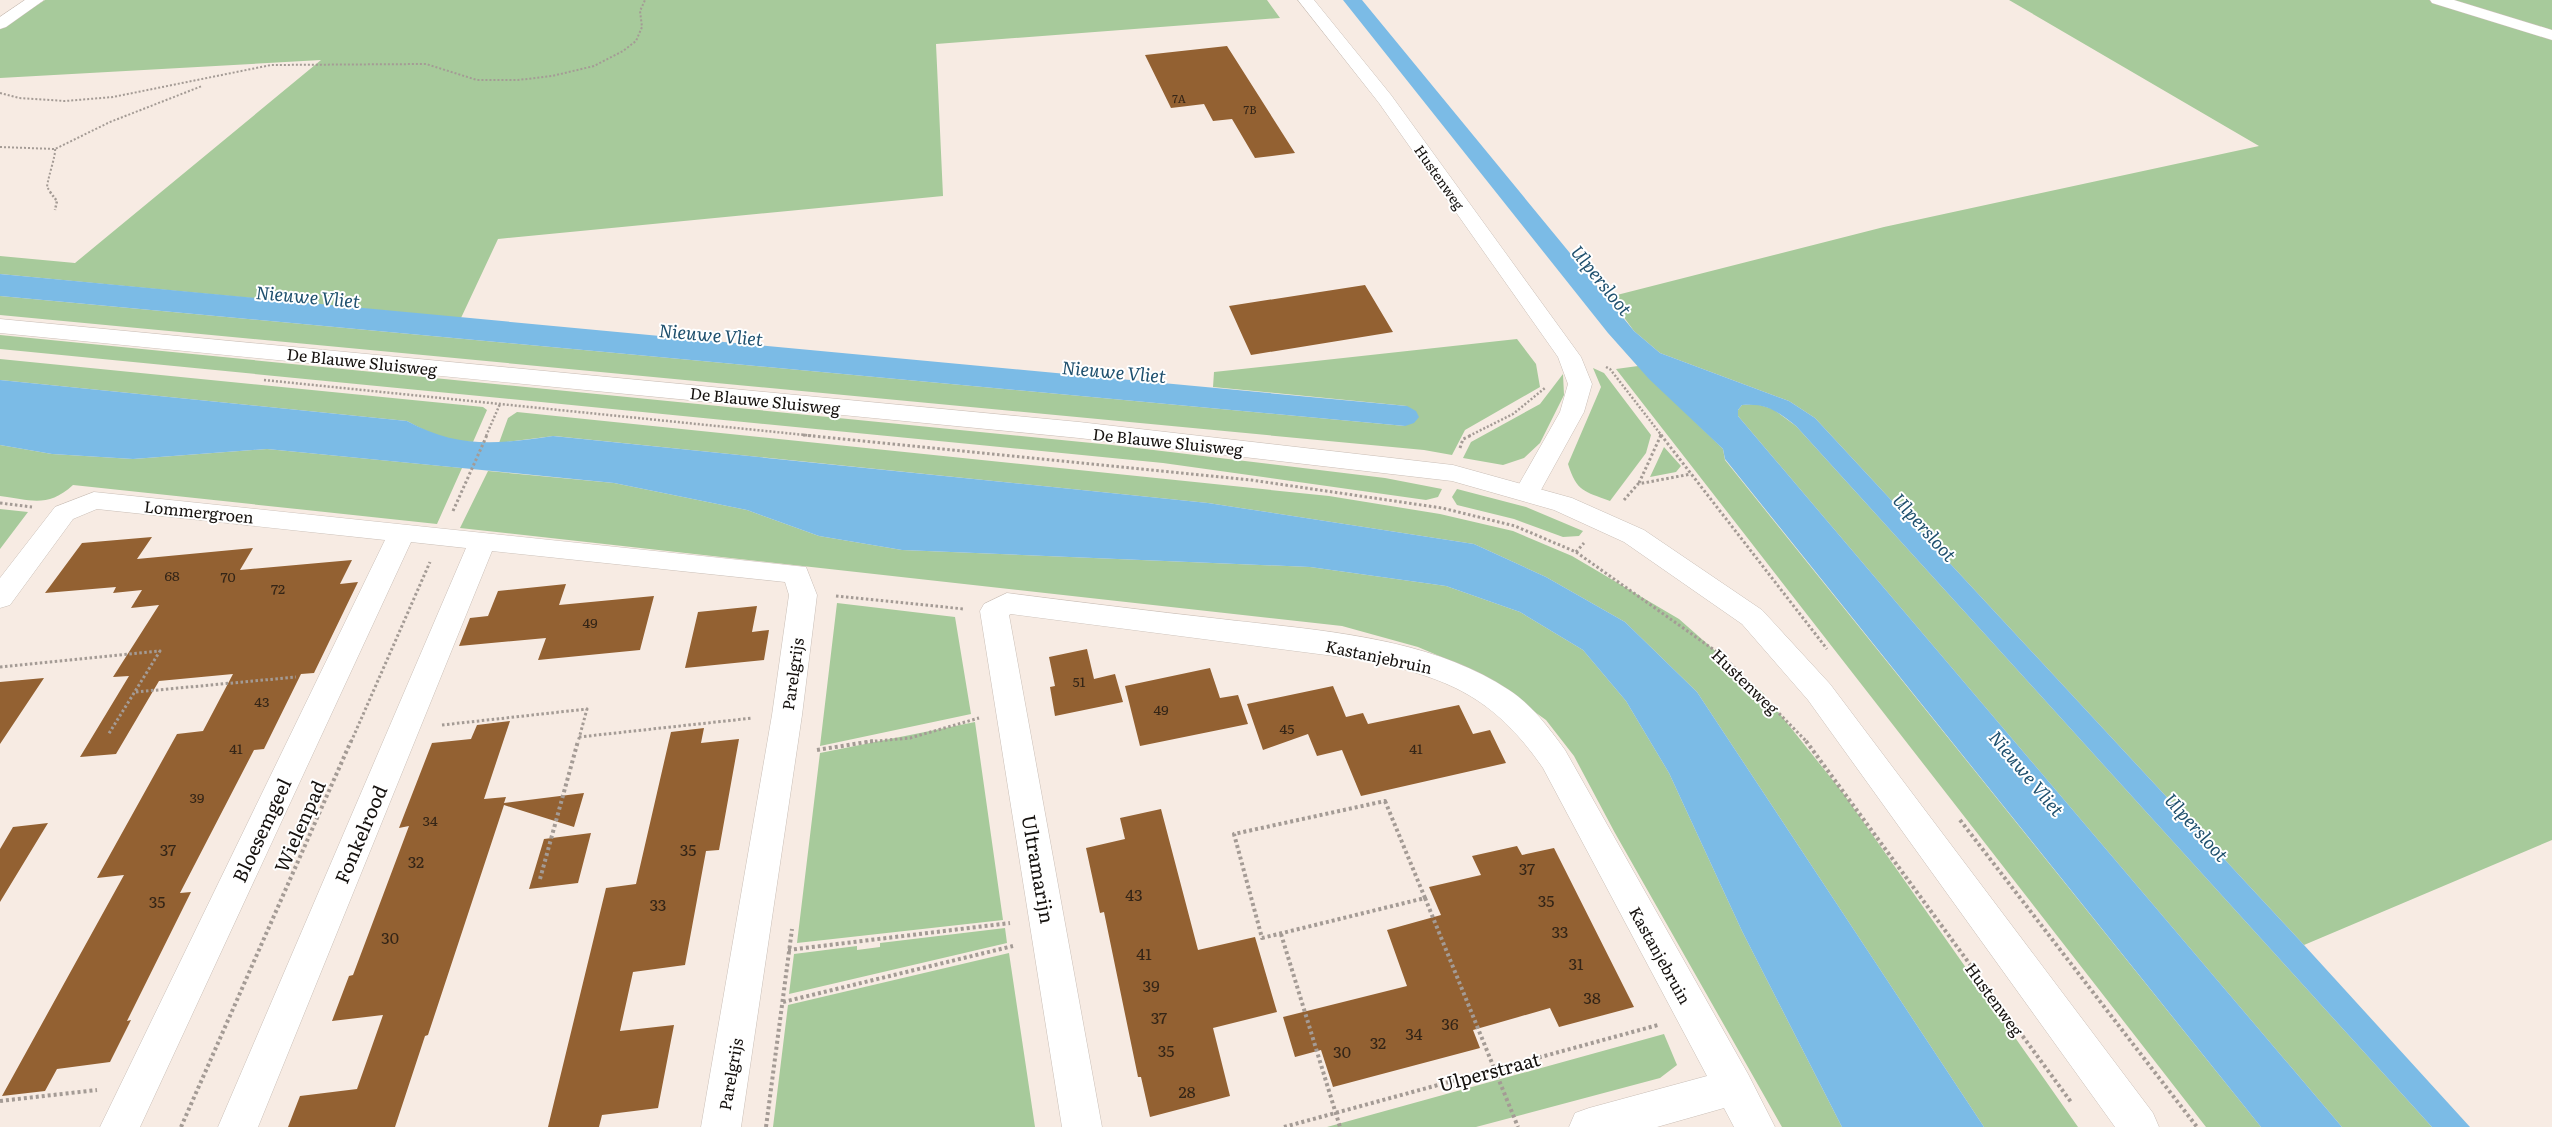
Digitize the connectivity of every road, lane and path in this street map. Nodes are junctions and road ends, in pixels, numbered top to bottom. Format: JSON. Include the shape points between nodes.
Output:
{"nodes":[{"id":1,"x":36,"y":0,"type":"edge"},
{"id":2,"x":645,"y":0,"type":"edge"},
{"id":3,"x":1306,"y":0,"type":"edge"},
{"id":4,"x":2438,"y":0,"type":"edge"},
{"id":5,"x":0,"y":24,"type":"edge"},
{"id":6,"x":2552,"y":35,"type":"edge"},
{"id":7,"x":202,"y":86,"type":"dead end"},
{"id":8,"x":0,"y":93,"type":"edge"},
{"id":9,"x":0,"y":147,"type":"edge"},
{"id":10,"x":55,"y":149,"type":"junction"},
{"id":11,"x":55,"y":210,"type":"dead end"},
{"id":12,"x":0,"y":326,"type":"edge"},
{"id":13,"x":1569,"y":358,"type":"junction"},
{"id":14,"x":255,"y":379,"type":"dead end"},
{"id":15,"x":500,"y":404,"type":"junction"},
{"id":16,"x":1661,"y":434,"type":"junction"},
{"id":17,"x":1453,"y":473,"type":"junction"},
{"id":18,"x":1691,"y":474,"type":"dead end"},
{"id":19,"x":1638,"y":484,"type":"dead end"},
{"id":20,"x":464,"y":486,"type":"dead end"},
{"id":21,"x":1527,"y":493,"type":"junction"},
{"id":22,"x":1442,"y":508,"type":"junction"},
{"id":23,"x":402,"y":532,"type":"junction"},
{"id":24,"x":441,"y":536,"type":"junction"},
{"id":25,"x":482,"y":542,"type":"junction"},
{"id":26,"x":803,"y":594,"type":"junction"},
{"id":27,"x":0,"y":598,"type":"edge"},
{"id":28,"x":994,"y":611,"type":"junction"},
{"id":29,"x":0,"y":667,"type":"edge"},
{"id":30,"x":335,"y":674,"type":"junction"},
{"id":31,"x":135,"y":692,"type":"junction"},
{"id":32,"x":1012,"y":711,"type":"junction"},
{"id":33,"x":786,"y":715,"type":"junction"},
{"id":34,"x":404,"y":729,"type":"junction"},
{"id":35,"x":108,"y":736,"type":"dead end"},
{"id":36,"x":579,"y":737,"type":"junction"},
{"id":37,"x":779,"y":758,"type":"junction"},
{"id":38,"x":540,"y":879,"type":"dead end"},
{"id":39,"x":1426,"y":898,"type":"junction"},
{"id":40,"x":1048,"y":918,"type":"junction"},
{"id":41,"x":1281,"y":934,"type":"junction"},
{"id":42,"x":1013,"y":946,"type":"dead end"},
{"id":43,"x":750,"y":954,"type":"junction"},
{"id":44,"x":783,"y":1002,"type":"dead end"},
{"id":45,"x":1694,"y":1015,"type":"junction"},
{"id":46,"x":1494,"y":1069,"type":"junction"},
{"id":47,"x":140,"y":1086,"type":"junction"},
{"id":48,"x":1734,"y":1087,"type":"junction"},
{"id":49,"x":0,"y":1101,"type":"edge"},
{"id":50,"x":2077,"y":1111,"type":"dead end"},
{"id":51,"x":1336,"y":1113,"type":"junction"},
{"id":52,"x":120,"y":1127,"type":"edge"},
{"id":53,"x":181,"y":1127,"type":"edge"},
{"id":54,"x":238,"y":1127,"type":"edge"},
{"id":55,"x":721,"y":1127,"type":"edge"},
{"id":56,"x":1082,"y":1127,"type":"edge"},
{"id":57,"x":1284,"y":1127,"type":"edge"},
{"id":58,"x":1340,"y":1127,"type":"edge"},
{"id":59,"x":1518,"y":1127,"type":"edge"},
{"id":60,"x":1589,"y":1127,"type":"edge"},
{"id":61,"x":1755,"y":1127,"type":"edge"},
{"id":62,"x":2139,"y":1127,"type":"edge"}],
"edges":[{"from":1,"to":5,"type":"street"},
{"from":2,"to":8,"type":"path","via":[[640,10],[642,27],[630,46],[594,66],[552,76],[477,80],[426,64],[271,66],[113,97],[65,101],[19,98]]},
{"from":3,"to":13,"type":"street","name":"Hustenweg","via":[[1385,99]]},
{"from":4,"to":6,"type":"street"},
{"from":7,"to":10,"type":"path","via":[[110,122]]},
{"from":9,"to":10,"type":"path"},
{"from":10,"to":11,"type":"path","via":[[47,188],[57,201]]},
{"from":12,"to":17,"type":"street","name":"De Blauwe Sluisweg","via":[[1079,430]]},
{"from":13,"to":16,"type":"path","via":[[1585,359],[1610,369]]},
{"from":13,"to":17,"type":"path","via":[[1558,366],[1543,391],[1513,414],[1463,439]]},
{"from":13,"to":21,"type":"street","name":"Hustenweg","via":[[1580,384],[1572,412]]},
{"from":14,"to":15,"type":"path","name":"De Blauwe Sluisweg"},
{"from":15,"to":20,"type":"path"},
{"from":15,"to":22,"type":"path","name":"De Blauwe Sluisweg","via":[[1241,478]]},
{"from":16,"to":18,"type":"path"},
{"from":16,"to":19,"type":"path"},
{"from":17,"to":21,"type":"street","name":"De Blauwe Sluisweg"},
{"from":17,"to":22,"type":"path"},
{"from":21,"to":62,"type":"street","via":[[1563,504],[1634,536],[1752,617],[1819,692]]},
{"from":22,"to":50,"type":"path","name":"Hustenweg","via":[[1515,526],[1576,552],[1724,657],[1802,736]]},
{"from":23,"to":24,"type":"street","name":"Lommergroen"},
{"from":23,"to":27,"type":"street","name":"Lommergroen","via":[[94,500],[64,513]]},
{"from":23,"to":30,"type":"street","name":"Bloesemgeel"},
{"from":24,"to":25,"type":"street"},
{"from":24,"to":53,"type":"path","name":"Wielenpad"},
{"from":25,"to":26,"type":"street","via":[[796,574]]},
{"from":25,"to":34,"type":"street","name":"Fonkelrood"},
{"from":26,"to":28,"type":"path"},
{"from":26,"to":33,"type":"street","name":"Parelgrijs"},
{"from":28,"to":32,"type":"street","name":"Ultramarijn"},
{"from":28,"to":45,"type":"street","name":"Kastanjebruin","via":[[1007,603],[1369,651],[1430,664],[1489,692],[1528,724],[1554,759]]},
{"from":29,"to":31,"type":"path","via":[[160,651]]},
{"from":30,"to":31,"type":"path"},
{"from":30,"to":47,"type":"street","name":"Bloesemgeel"},
{"from":31,"to":35,"type":"path"},
{"from":32,"to":37,"type":"path","via":[[910,738],[882,739]]},
{"from":32,"to":40,"type":"street","name":"Ultramarijn"},
{"from":33,"to":36,"type":"path"},
{"from":33,"to":37,"type":"street","name":"Parelgrijs"},
{"from":34,"to":36,"type":"path","via":[[587,709]]},
{"from":34,"to":54,"type":"street","name":"Fonkelrood"},
{"from":36,"to":38,"type":"path"},
{"from":37,"to":43,"type":"street","name":"Parelgrijs"},
{"from":39,"to":41,"type":"path"},
{"from":39,"to":41,"type":"path","via":[[1385,801],[1234,834],[1262,938]]},
{"from":39,"to":46,"type":"path"},
{"from":40,"to":43,"type":"path"},
{"from":40,"to":56,"type":"street","name":"Ultramarijn"},
{"from":41,"to":51,"type":"path"},
{"from":42,"to":44,"type":"path"},
{"from":43,"to":55,"type":"street","name":"Parelgrijs"},
{"from":45,"to":46,"type":"path","name":"Ulperstraat"},
{"from":45,"to":48,"type":"street","name":"Kastanjebruin"},
{"from":46,"to":51,"type":"path","name":"Ulperstraat"},
{"from":46,"to":59,"type":"path"},
{"from":47,"to":49,"type":"path"},
{"from":47,"to":52,"type":"street","name":"Bloesemgeel"},
{"from":48,"to":60,"type":"street"},
{"from":48,"to":61,"type":"street","name":"Kastanjebruin"},
{"from":51,"to":57,"type":"path","name":"Ulperstraat"},
{"from":51,"to":58,"type":"path"}]}
